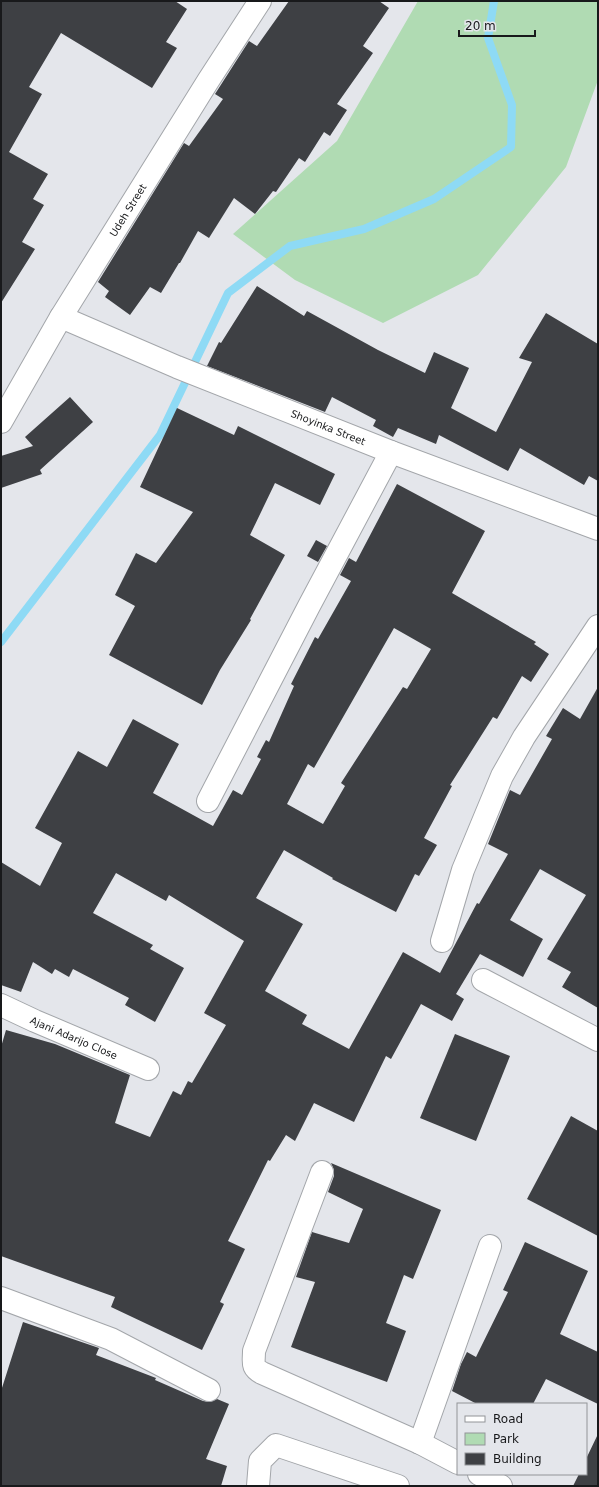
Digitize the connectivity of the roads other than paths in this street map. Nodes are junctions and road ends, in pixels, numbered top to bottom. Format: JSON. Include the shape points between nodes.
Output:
{"nodes":[{"id":1,"x":260,"y":1,"type":"edge"},
{"id":2,"x":61,"y":317,"type":"junction"},
{"id":3,"x":1,"y":422,"type":"edge"},
{"id":4,"x":391,"y":452,"type":"junction"},
{"id":5,"x":598,"y":529,"type":"edge"},
{"id":6,"x":598,"y":626,"type":"edge"},
{"id":7,"x":208,"y":801,"type":"dead end"},
{"id":8,"x":442,"y":941,"type":"dead end"},
{"id":9,"x":483,"y":980,"type":"dead end"},
{"id":10,"x":1,"y":1004,"type":"edge"},
{"id":11,"x":598,"y":1040,"type":"edge"},
{"id":12,"x":148,"y":1069,"type":"dead end"},
{"id":13,"x":322,"y":1172,"type":"dead end"},
{"id":14,"x":490,"y":1246,"type":"dead end"},
{"id":15,"x":1,"y":1298,"type":"edge"},
{"id":16,"x":209,"y":1390,"type":"dead end"},
{"id":17,"x":420,"y":1443,"type":"junction"},
{"id":18,"x":457,"y":1462,"type":"edge"},
{"id":19,"x":481,"y":1475,"type":"edge"},
{"id":20,"x":258,"y":1486,"type":"edge"},
{"id":21,"x":398,"y":1486,"type":"edge"},
{"id":22,"x":501,"y":1486,"type":"edge"}],
"edges":[{"from":1,"to":2,"type":"street","name":"Udeh Street"},
{"from":2,"to":3,"type":"street","name":"Udeh Street"},
{"from":2,"to":4,"type":"street","name":"Shoyinka Street","via":[[177,367]]},
{"from":4,"to":5,"type":"street","name":"Shoyinka Street"},
{"from":4,"to":7,"type":"street"},
{"from":6,"to":8,"type":"street","via":[[524,737],[502,776],[463,870]]},
{"from":9,"to":11,"type":"street"},
{"from":10,"to":12,"type":"street","name":"Ajani Adarijo Close"},
{"from":13,"to":17,"type":"street","via":[[254,1351],[254,1366],[262,1373]]},
{"from":14,"to":17,"type":"street"},
{"from":15,"to":16,"type":"street","via":[[111,1339]]},
{"from":17,"to":18,"type":"street"},
{"from":19,"to":22,"type":"street"},
{"from":20,"to":21,"type":"street","via":[[260,1461],[276,1445]]}]}
